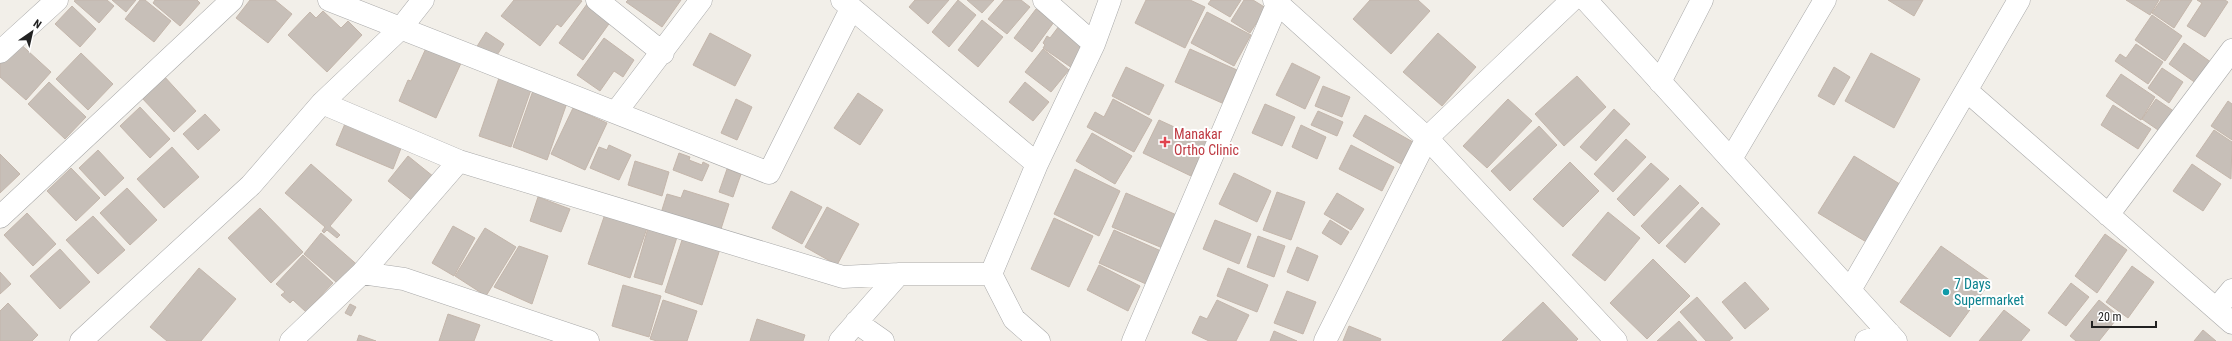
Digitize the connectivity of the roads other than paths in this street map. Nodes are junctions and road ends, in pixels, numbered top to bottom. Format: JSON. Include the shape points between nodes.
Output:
{"nodes":[{"id":1,"x":57,"y":0,"type":"edge"},
{"id":2,"x":232,"y":0,"type":"edge"},
{"id":3,"x":329,"y":0,"type":"edge"},
{"id":4,"x":423,"y":0,"type":"edge"},
{"id":5,"x":597,"y":0,"type":"edge"},
{"id":6,"x":701,"y":0,"type":"edge"},
{"id":7,"x":1044,"y":0,"type":"edge"},
{"id":8,"x":1110,"y":0,"type":"edge"},
{"id":9,"x":1572,"y":0,"type":"edge"},
{"id":10,"x":1586,"y":0,"type":"edge"},
{"id":11,"x":1702,"y":0,"type":"edge"},
{"id":12,"x":1824,"y":0,"type":"edge"},
{"id":13,"x":2019,"y":0,"type":"edge"},
{"id":14,"x":1277,"y":1,"type":"edge"},
{"id":15,"x":846,"y":4,"type":"edge"},
{"id":16,"x":401,"y":28,"type":"junction"},
{"id":17,"x":1094,"y":44,"type":"junction"},
{"id":18,"x":2232,"y":50,"type":"edge"},
{"id":19,"x":0,"y":52,"type":"edge"},
{"id":20,"x":663,"y":54,"type":"junction"},
{"id":21,"x":1660,"y":82,"type":"junction"},
{"id":22,"x":1967,"y":91,"type":"junction"},
{"id":23,"x":322,"y":104,"type":"junction"},
{"id":24,"x":616,"y":112,"type":"junction"},
{"id":25,"x":1427,"y":138,"type":"junction"},
{"id":26,"x":1731,"y":159,"type":"junction"},
{"id":27,"x":459,"y":161,"type":"junction"},
{"id":28,"x":1037,"y":164,"type":"junction"},
{"id":29,"x":2108,"y":215,"type":"junction"},
{"id":30,"x":0,"y":217,"type":"edge"},
{"id":31,"x":362,"y":273,"type":"junction"},
{"id":32,"x":899,"y":274,"type":"junction"},
{"id":33,"x":992,"y":274,"type":"junction"},
{"id":34,"x":1850,"y":290,"type":"junction"},
{"id":35,"x":2232,"y":290,"type":"edge"},
{"id":36,"x":2216,"y":309,"type":"junction"},
{"id":37,"x":856,"y":322,"type":"junction"},
{"id":38,"x":2232,"y":323,"type":"edge"},
{"id":39,"x":1892,"y":337,"type":"edge"},
{"id":40,"x":81,"y":341,"type":"edge"},
{"id":41,"x":291,"y":341,"type":"edge"},
{"id":42,"x":588,"y":341,"type":"edge"},
{"id":43,"x":840,"y":341,"type":"edge"},
{"id":44,"x":883,"y":341,"type":"edge"},
{"id":45,"x":1039,"y":341,"type":"edge"},
{"id":46,"x":1133,"y":341,"type":"edge"},
{"id":47,"x":1325,"y":341,"type":"edge"},
{"id":48,"x":1616,"y":341,"type":"edge"},
{"id":49,"x":1866,"y":341,"type":"edge"}],
"edges":[{"from":1,"to":19,"type":"street"},
{"from":2,"to":30,"type":"street"},
{"from":3,"to":16,"type":"street"},
{"from":4,"to":16,"type":"street"},
{"from":5,"to":20,"type":"street"},
{"from":6,"to":20,"type":"street"},
{"from":7,"to":17,"type":"street"},
{"from":8,"to":17,"type":"street"},
{"from":9,"to":25,"type":"street"},
{"from":10,"to":21,"type":"street"},
{"from":11,"to":21,"type":"street"},
{"from":12,"to":26,"type":"street"},
{"from":13,"to":22,"type":"street"},
{"from":14,"to":25,"type":"street"},
{"from":14,"to":46,"type":"street"},
{"from":15,"to":24,"type":"street","via":[[769,173]]},
{"from":15,"to":28,"type":"street"},
{"from":16,"to":23,"type":"street"},
{"from":16,"to":24,"type":"street"},
{"from":17,"to":28,"type":"street"},
{"from":18,"to":29,"type":"street"},
{"from":20,"to":24,"type":"street"},
{"from":21,"to":26,"type":"street"},
{"from":22,"to":29,"type":"street"},
{"from":22,"to":34,"type":"street"},
{"from":23,"to":27,"type":"street"},
{"from":23,"to":40,"type":"street","via":[[251,185]]},
{"from":25,"to":47,"type":"street"},
{"from":25,"to":48,"type":"street"},
{"from":26,"to":34,"type":"street"},
{"from":27,"to":31,"type":"street"},
{"from":27,"to":32,"type":"street","via":[[843,277]]},
{"from":28,"to":33,"type":"street"},
{"from":29,"to":36,"type":"street"},
{"from":31,"to":41,"type":"street"},
{"from":31,"to":42,"type":"street","via":[[404,279]]},
{"from":32,"to":33,"type":"street"},
{"from":32,"to":37,"type":"street"},
{"from":33,"to":45,"type":"street","via":[[1014,319]]},
{"from":34,"to":39,"type":"street"},
{"from":35,"to":36,"type":"street"},
{"from":36,"to":38,"type":"street"},
{"from":37,"to":43,"type":"street"},
{"from":37,"to":44,"type":"street"},
{"from":39,"to":49,"type":"street"}]}
